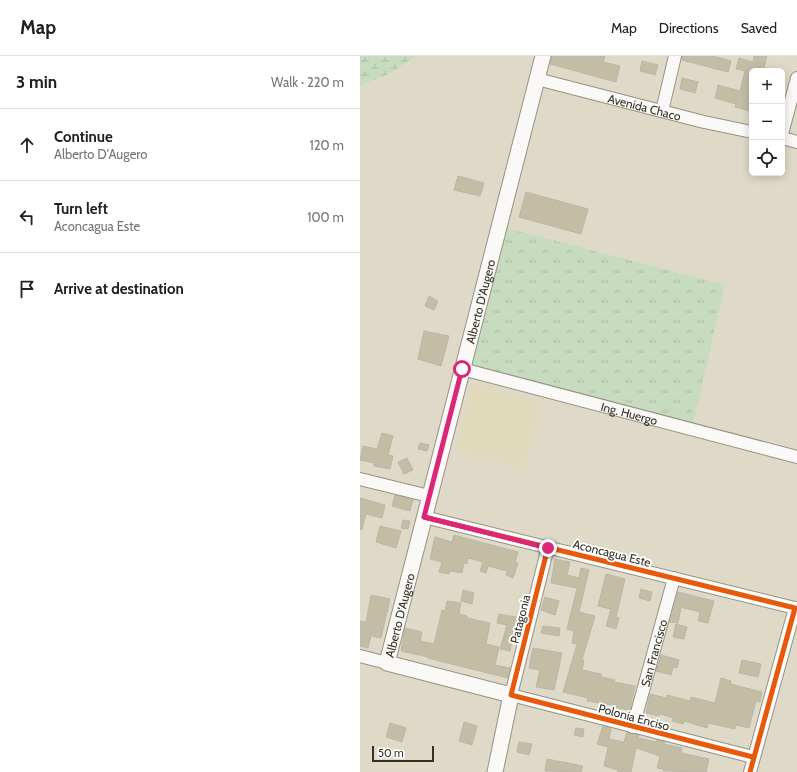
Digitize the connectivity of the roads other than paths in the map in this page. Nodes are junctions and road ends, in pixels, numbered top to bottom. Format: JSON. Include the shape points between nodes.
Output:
{"nodes":[{"id":1,"x":542,"y":56,"type":"edge"},
{"id":2,"x":675,"y":56,"type":"edge"},
{"id":3,"x":797,"y":78,"type":"edge"},
{"id":4,"x":537,"y":79,"type":"junction"},
{"id":5,"x":662,"y":111,"type":"junction"},
{"id":6,"x":785,"y":123,"type":"edge"},
{"id":7,"x":749,"y":131,"type":"edge"},
{"id":8,"x":785,"y":139,"type":"edge"},
{"id":9,"x":797,"y":142,"type":"edge"},
{"id":10,"x":462,"y":369,"type":"junction"},
{"id":11,"x":797,"y":457,"type":"edge"},
{"id":12,"x":360,"y":479,"type":"edge"},
{"id":13,"x":429,"y":496,"type":"junction"},
{"id":14,"x":424,"y":517,"type":"junction"},
{"id":15,"x":548,"y":548,"type":"junction"},
{"id":16,"x":674,"y":578,"type":"junction"},
{"id":17,"x":360,"y":656,"type":"edge"},
{"id":18,"x":387,"y":663,"type":"junction"},
{"id":19,"x":511,"y":695,"type":"junction"},
{"id":20,"x":633,"y":727,"type":"junction"},
{"id":21,"x":753,"y":757,"type":"junction"},
{"id":22,"x":495,"y":772,"type":"edge"},
{"id":23,"x":750,"y":772,"type":"edge"}],
"edges":[{"from":1,"to":4,"type":"main road","name":"Alberto D'Augero"},
{"from":2,"to":5,"type":"street"},
{"from":3,"to":6,"type":"street"},
{"from":4,"to":5,"type":"street","name":"Avenida Chaco"},
{"from":4,"to":10,"type":"main road","name":"Alberto D'Augero"},
{"from":5,"to":7,"type":"street","name":"Avenida Chaco"},
{"from":8,"to":9,"type":"street"},
{"from":10,"to":11,"type":"street","name":"Ing. Huergo"},
{"from":10,"to":13,"type":"main road","name":"Alberto D'Augero"},
{"from":12,"to":13,"type":"street"},
{"from":13,"to":14,"type":"main road","name":"Alberto D'Augero"},
{"from":14,"to":15,"type":"street","name":"Aconcagua Este"},
{"from":14,"to":18,"type":"main road","name":"Alberto D'Augero"},
{"from":15,"to":16,"type":"street","name":"Aconcagua Este"},
{"from":15,"to":19,"type":"street","name":"Patagonia"},
{"from":16,"to":20,"type":"street","name":"San Francisco"},
{"from":16,"to":21,"type":"street","name":"Aconcagua Este","via":[[795,608]]},
{"from":17,"to":18,"type":"street","name":"Polonia Enciso"},
{"from":18,"to":19,"type":"main road","name":"Polonia Enciso"},
{"from":19,"to":20,"type":"street","name":"Polonia Enciso"},
{"from":19,"to":22,"type":"main road","name":"Patagonia"},
{"from":20,"to":21,"type":"street","name":"Polonia Enciso"},
{"from":21,"to":23,"type":"street"}]}
